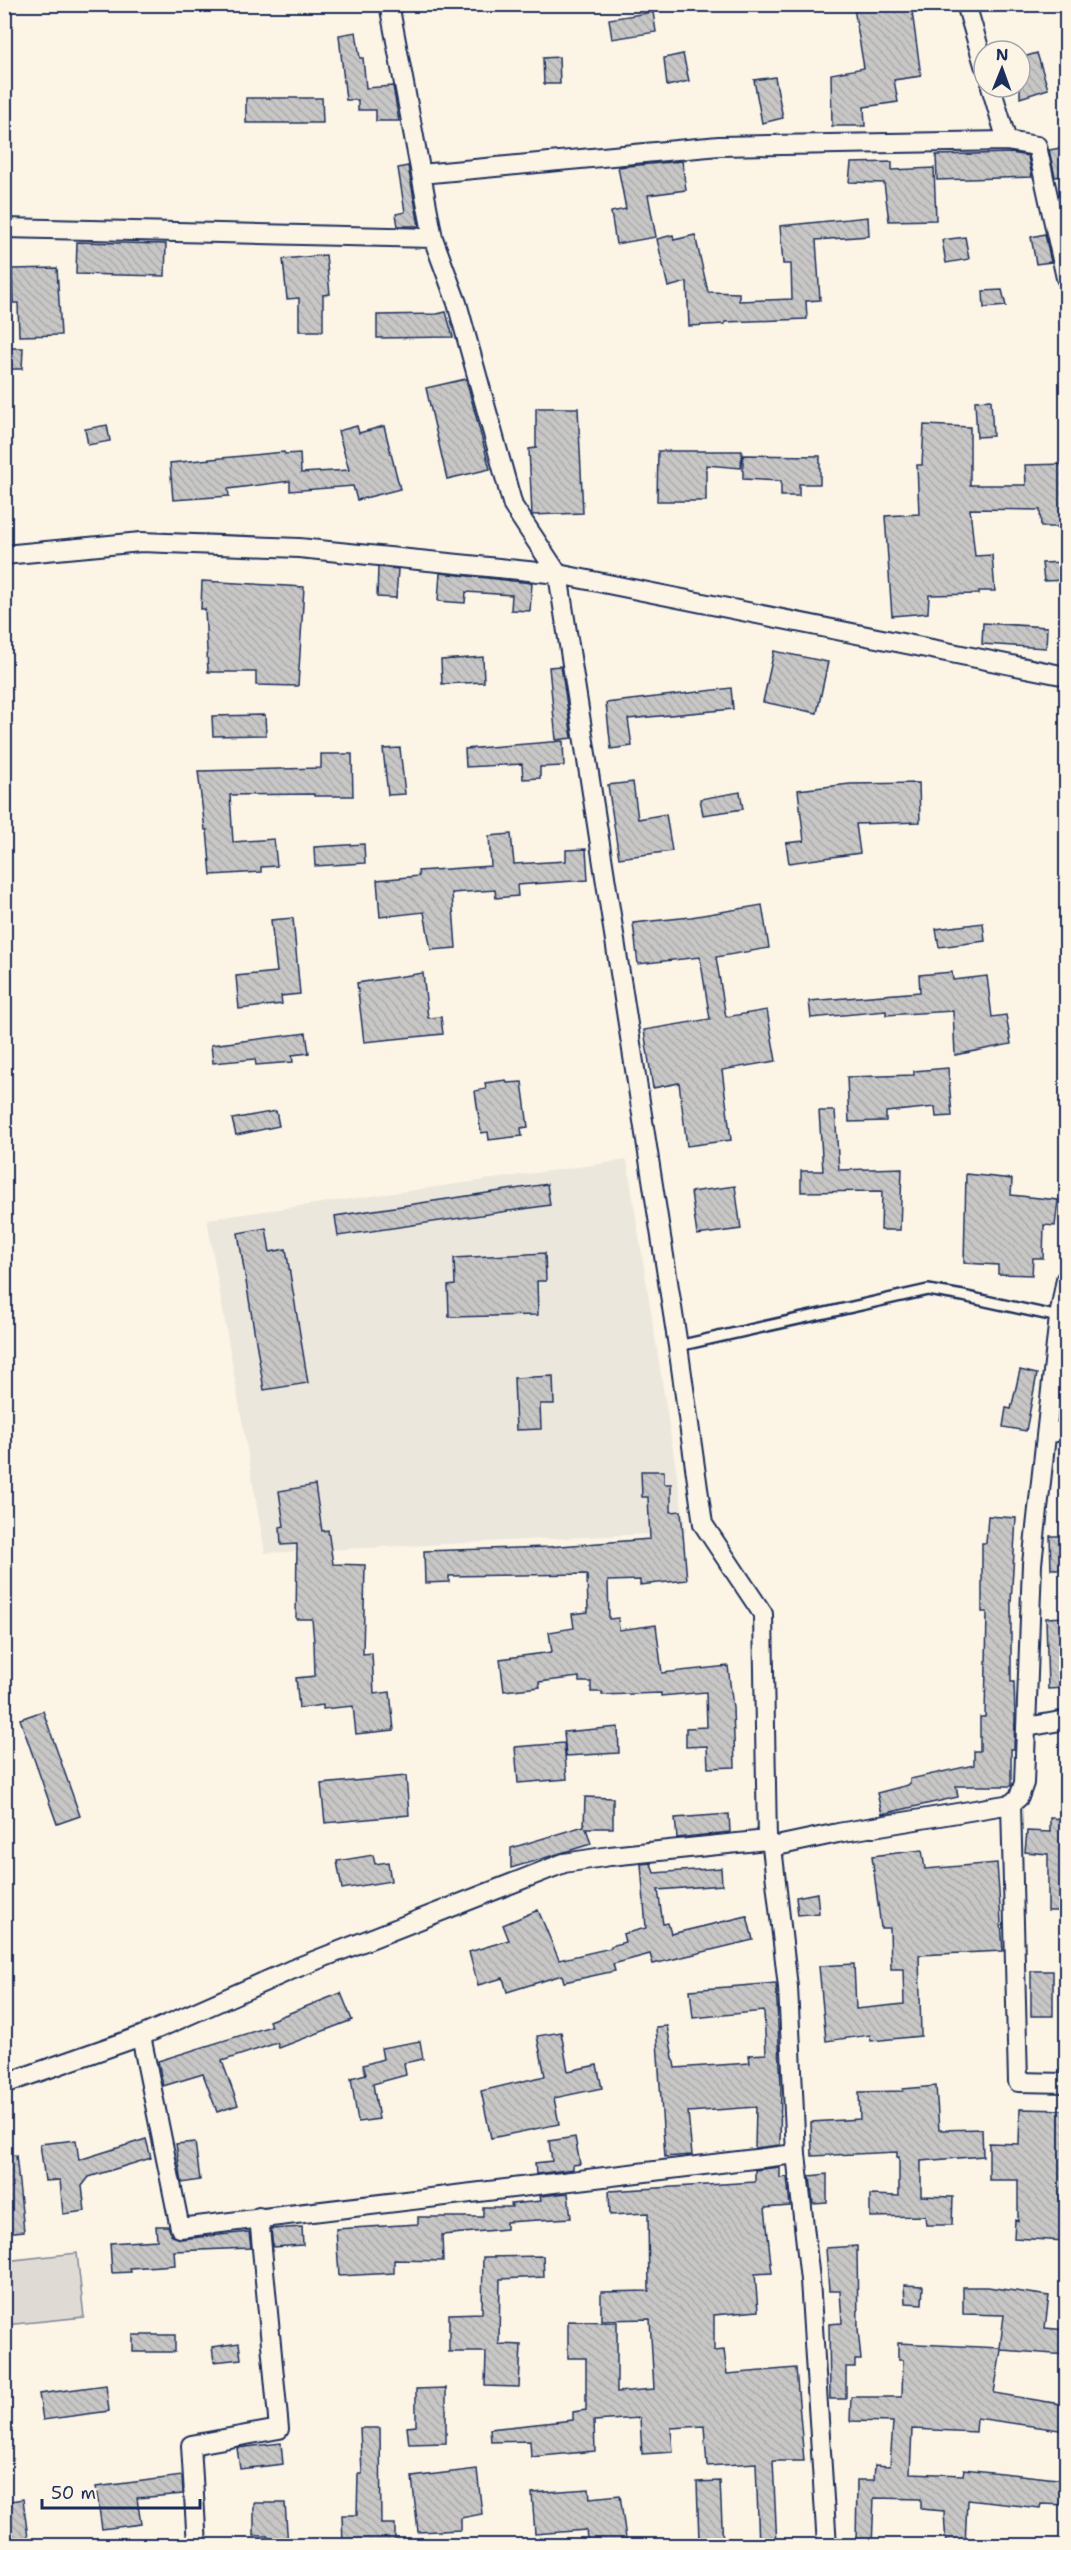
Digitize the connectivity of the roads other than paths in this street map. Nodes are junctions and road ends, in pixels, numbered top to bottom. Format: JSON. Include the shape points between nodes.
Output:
{"nodes":[{"id":1,"x":389,"y":4,"type":"edge"},
{"id":2,"x":966,"y":4,"type":"edge"},
{"id":3,"x":976,"y":39,"type":"edge"},
{"id":4,"x":995,"y":99,"type":"edge"},
{"id":5,"x":1007,"y":141,"type":"junction"},
{"id":6,"x":421,"y":174,"type":"junction"},
{"id":7,"x":4,"y":228,"type":"edge"},
{"id":8,"x":433,"y":238,"type":"junction"},
{"id":9,"x":1066,"y":278,"type":"edge"},
{"id":10,"x":4,"y":555,"type":"edge"},
{"id":11,"x":558,"y":574,"type":"junction"},
{"id":12,"x":1066,"y":676,"type":"edge"},
{"id":13,"x":1066,"y":1279,"type":"edge"},
{"id":14,"x":1059,"y":1317,"type":"junction"},
{"id":15,"x":678,"y":1346,"type":"junction"},
{"id":16,"x":1066,"y":1430,"type":"edge"},
{"id":17,"x":1047,"y":1434,"type":"junction"},
{"id":18,"x":1066,"y":1720,"type":"edge"},
{"id":19,"x":1026,"y":1727,"type":"junction"},
{"id":20,"x":1011,"y":1804,"type":"junction"},
{"id":21,"x":770,"y":1843,"type":"junction"},
{"id":22,"x":141,"y":2036,"type":"junction"},
{"id":23,"x":1066,"y":2083,"type":"edge"},
{"id":24,"x":4,"y":2084,"type":"edge"},
{"id":25,"x":796,"y":2154,"type":"junction"},
{"id":26,"x":259,"y":2217,"type":"junction"},
{"id":27,"x":197,"y":2546,"type":"edge"},
{"id":28,"x":827,"y":2546,"type":"edge"}],
"edges":[{"from":1,"to":6,"type":"street"},
{"from":2,"to":3,"type":"street"},
{"from":4,"to":5,"type":"street"},
{"from":5,"to":6,"type":"street","via":[[718,146]]},
{"from":5,"to":9,"type":"street","via":[[1037,146]]},
{"from":6,"to":8,"type":"street"},
{"from":7,"to":8,"type":"street"},
{"from":8,"to":11,"type":"street","via":[[457,303],[513,506]]},
{"from":10,"to":11,"type":"street","via":[[141,542],[287,547]]},
{"from":11,"to":12,"type":"street"},
{"from":11,"to":15,"type":"street"},
{"from":13,"to":14,"type":"street"},
{"from":14,"to":15,"type":"lane","via":[[927,1290]]},
{"from":14,"to":17,"type":"street"},
{"from":15,"to":21,"type":"street","via":[[703,1524],[763,1614]]},
{"from":16,"to":17,"type":"street"},
{"from":17,"to":19,"type":"street","via":[[1032,1564]]},
{"from":18,"to":19,"type":"street"},
{"from":19,"to":20,"type":"street","via":[[1023,1783],[1019,1797]]},
{"from":20,"to":21,"type":"street"},
{"from":20,"to":23,"type":"street","via":[[1018,2082]]},
{"from":21,"to":22,"type":"street","via":[[564,1863],[291,1970]]},
{"from":21,"to":25,"type":"street","via":[[788,1987]]},
{"from":22,"to":24,"type":"street"},
{"from":22,"to":26,"type":"street","via":[[180,2228]]},
{"from":25,"to":26,"type":"street"},
{"from":25,"to":28,"type":"street","via":[[810,2280]]},
{"from":26,"to":27,"type":"street","via":[[279,2429],[191,2445]]}]}
